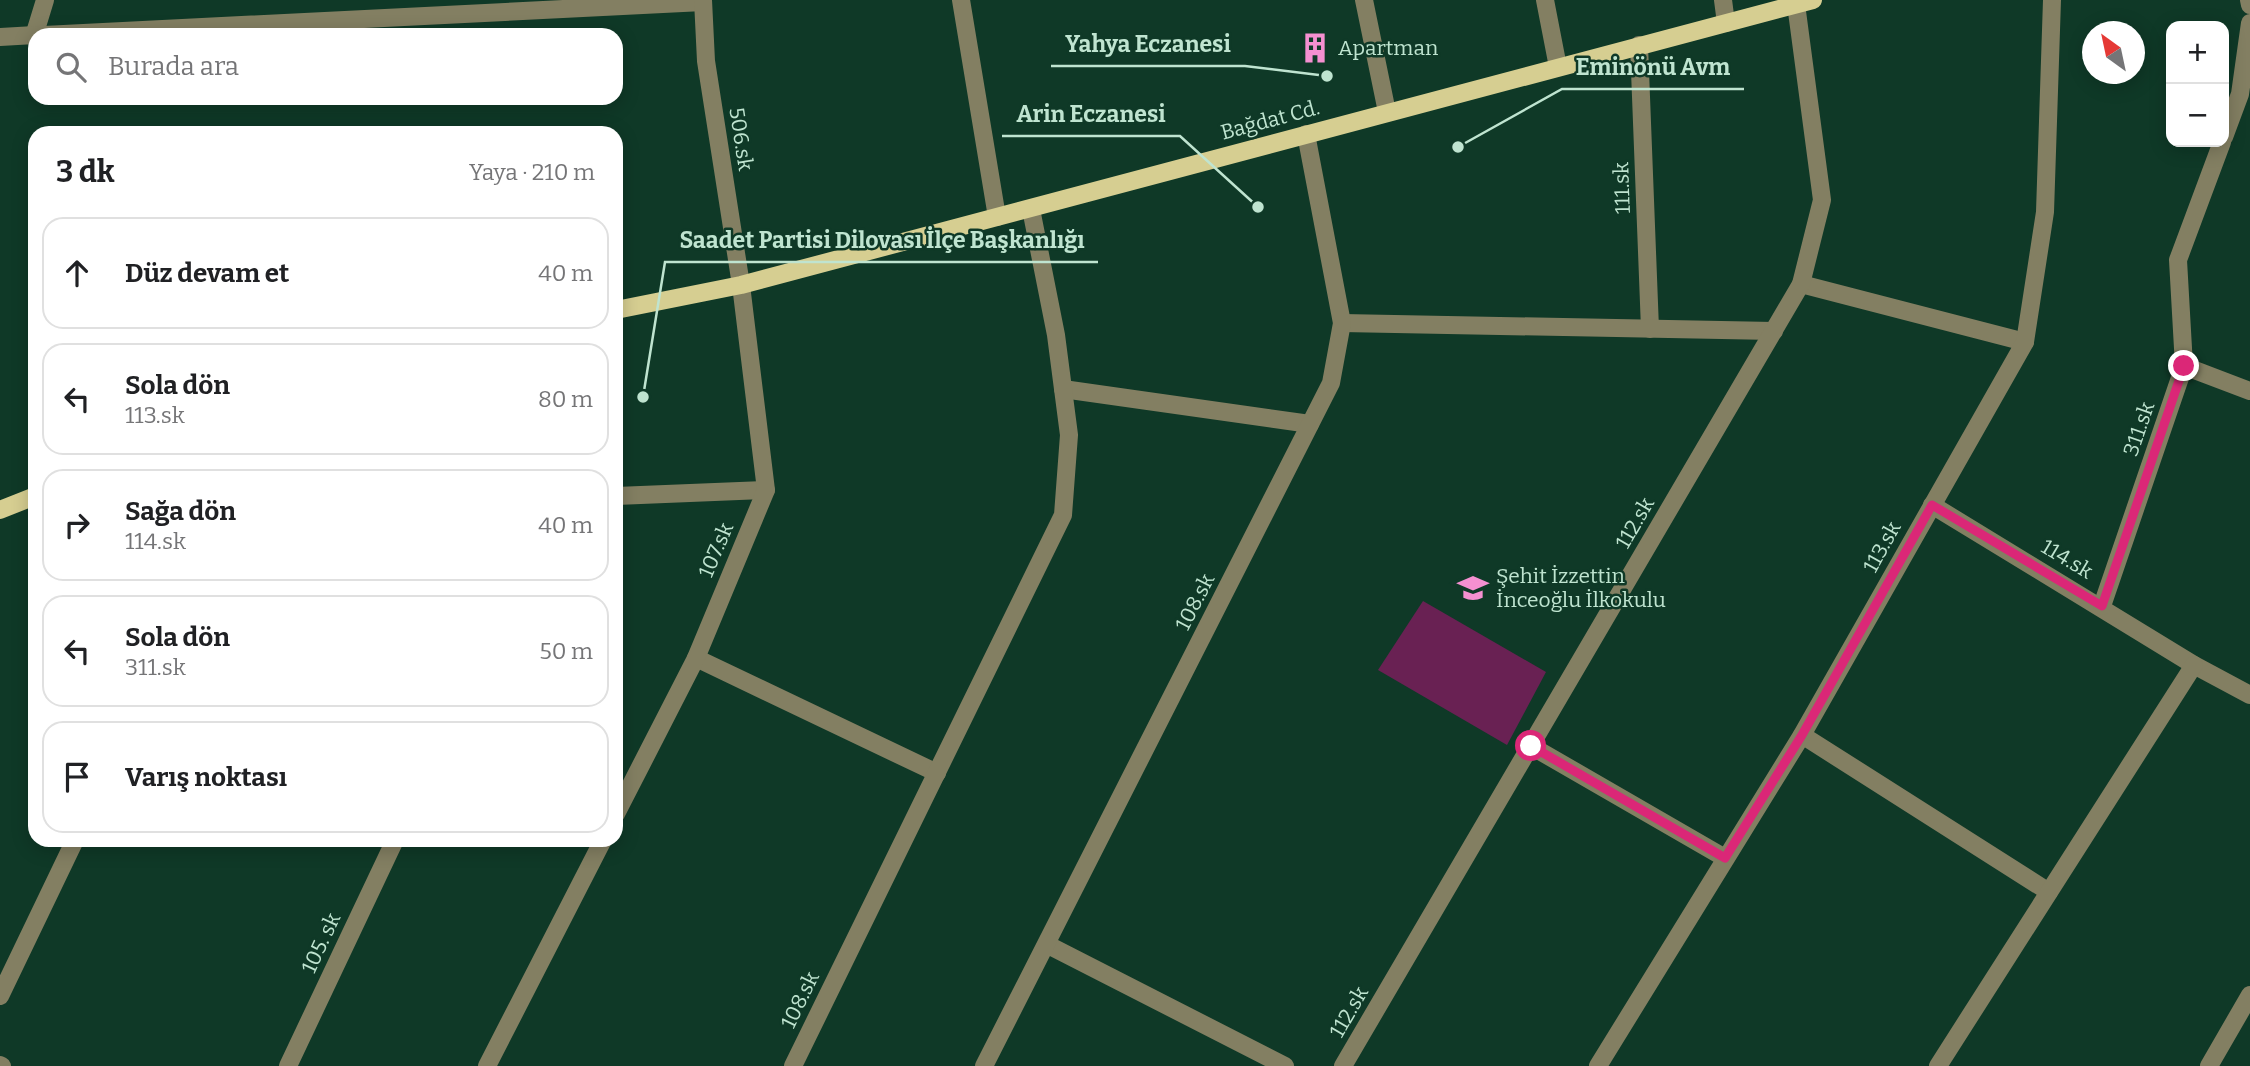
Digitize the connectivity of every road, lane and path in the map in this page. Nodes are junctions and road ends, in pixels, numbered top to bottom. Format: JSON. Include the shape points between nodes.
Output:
{"nodes":[{"id":1,"x":45,"y":0,"type":"edge"},
{"id":2,"x":961,"y":0,"type":"edge"},
{"id":3,"x":1364,"y":0,"type":"edge"},
{"id":4,"x":1545,"y":0,"type":"edge"},
{"id":5,"x":1723,"y":0,"type":"edge"},
{"id":6,"x":2052,"y":0,"type":"edge"},
{"id":7,"x":703,"y":1,"type":"edge"},
{"id":8,"x":1805,"y":2,"type":"edge"},
{"id":9,"x":1726,"y":23,"type":"junction"},
{"id":10,"x":2250,"y":23,"type":"edge"},
{"id":11,"x":39,"y":28,"type":"edge"},
{"id":12,"x":175,"y":28,"type":"edge"},
{"id":13,"x":28,"y":36,"type":"edge"},
{"id":14,"x":0,"y":37,"type":"edge"},
{"id":15,"x":1639,"y":46,"type":"junction"},
{"id":16,"x":1558,"y":67,"type":"junction"},
{"id":17,"x":1387,"y":112,"type":"junction"},
{"id":18,"x":2229,"y":124,"type":"edge"},
{"id":19,"x":1306,"y":134,"type":"junction"},
{"id":20,"x":2220,"y":147,"type":"edge"},
{"id":21,"x":1031,"y":209,"type":"junction"},
{"id":22,"x":997,"y":218,"type":"junction"},
{"id":23,"x":741,"y":285,"type":"junction"},
{"id":24,"x":1801,"y":285,"type":"junction"},
{"id":25,"x":623,"y":309,"type":"edge"},
{"id":26,"x":1342,"y":323,"type":"junction"},
{"id":27,"x":1650,"y":329,"type":"junction"},
{"id":28,"x":1774,"y":331,"type":"junction"},
{"id":29,"x":2025,"y":342,"type":"junction"},
{"id":30,"x":2184,"y":366,"type":"junction"},
{"id":31,"x":1063,"y":389,"type":"junction"},
{"id":32,"x":2250,"y":391,"type":"edge"},
{"id":33,"x":1310,"y":424,"type":"junction"},
{"id":34,"x":766,"y":490,"type":"junction"},
{"id":35,"x":623,"y":496,"type":"edge"},
{"id":36,"x":28,"y":499,"type":"edge"},
{"id":37,"x":1932,"y":505,"type":"junction"},
{"id":38,"x":0,"y":510,"type":"edge"},
{"id":39,"x":2102,"y":606,"type":"junction"},
{"id":40,"x":696,"y":658,"type":"junction"},
{"id":41,"x":2194,"y":665,"type":"junction"},
{"id":42,"x":2250,"y":695,"type":"edge"},
{"id":43,"x":1802,"y":735,"type":"junction"},
{"id":44,"x":1531,"y":746,"type":"junction"},
{"id":45,"x":937,"y":773,"type":"junction"},
{"id":46,"x":623,"y":800,"type":"edge"},
{"id":47,"x":72,"y":847,"type":"edge"},
{"id":48,"x":392,"y":847,"type":"edge"},
{"id":49,"x":599,"y":847,"type":"edge"},
{"id":50,"x":1725,"y":858,"type":"junction"},
{"id":51,"x":2049,"y":892,"type":"junction"},
{"id":52,"x":1048,"y":945,"type":"junction"},
{"id":53,"x":0,"y":996,"type":"edge"},
{"id":54,"x":2247,"y":1007,"type":"edge"},
{"id":55,"x":288,"y":1066,"type":"edge"},
{"id":56,"x":487,"y":1066,"type":"edge"},
{"id":57,"x":793,"y":1066,"type":"edge"},
{"id":58,"x":984,"y":1066,"type":"edge"},
{"id":59,"x":1285,"y":1066,"type":"edge"},
{"id":60,"x":1343,"y":1066,"type":"edge"},
{"id":61,"x":1598,"y":1066,"type":"edge"},
{"id":62,"x":1938,"y":1066,"type":"edge"},
{"id":63,"x":2209,"y":1066,"type":"edge"}],
"edges":[{"from":1,"to":11,"type":"street"},
{"from":2,"to":22,"type":"street"},
{"from":3,"to":17,"type":"street"},
{"from":4,"to":16,"type":"street"},
{"from":5,"to":9,"type":"street"},
{"from":6,"to":29,"type":"street","name":"113.sk","via":[[2045,212]]},
{"from":7,"to":12,"type":"street"},
{"from":7,"to":23,"type":"street","name":"506.sk","via":[[706,61]]},
{"from":8,"to":9,"type":"main road","name":"Bağdat Cd."},
{"from":8,"to":24,"type":"street","name":"112.sk","via":[[1822,200]]},
{"from":9,"to":15,"type":"main road","name":"Bağdat Cd."},
{"from":10,"to":18,"type":"street","name":"311.sk","via":[[2240,94]]},
{"from":13,"to":14,"type":"street"},
{"from":15,"to":16,"type":"main road","name":"Bağdat Cd."},
{"from":15,"to":27,"type":"street","name":"111.sk"},
{"from":16,"to":17,"type":"main road","name":"Bağdat Cd."},
{"from":17,"to":19,"type":"main road","name":"Bağdat Cd."},
{"from":19,"to":21,"type":"main road","name":"Bağdat Cd."},
{"from":19,"to":26,"type":"street","name":"108.sk"},
{"from":20,"to":30,"type":"street","name":"311.sk","via":[[2178,260]]},
{"from":21,"to":22,"type":"main road","name":"Bağdat Cd."},
{"from":21,"to":31,"type":"street","name":"108.sk"},
{"from":22,"to":23,"type":"main road","name":"Bağdat Cd."},
{"from":23,"to":25,"type":"main road","name":"Bağdat Cd."},
{"from":23,"to":34,"type":"street","name":"107.sk"},
{"from":24,"to":28,"type":"street","name":"112.sk"},
{"from":24,"to":29,"type":"street"},
{"from":26,"to":27,"type":"street"},
{"from":26,"to":33,"type":"street","name":"108.sk","via":[[1331,383]]},
{"from":27,"to":28,"type":"street"},
{"from":28,"to":44,"type":"street","name":"112.sk"},
{"from":29,"to":37,"type":"street","name":"113.sk"},
{"from":30,"to":32,"type":"street"},
{"from":30,"to":39,"type":"street","name":"311.sk"},
{"from":31,"to":33,"type":"street"},
{"from":31,"to":45,"type":"street","name":"108.sk","via":[[1069,435],[1063,515]]},
{"from":33,"to":52,"type":"street","name":"108.sk"},
{"from":34,"to":35,"type":"street"},
{"from":34,"to":40,"type":"street","name":"107.sk"},
{"from":36,"to":38,"type":"main road"},
{"from":37,"to":39,"type":"street","name":"114.sk"},
{"from":37,"to":43,"type":"street","name":"113.sk"},
{"from":39,"to":41,"type":"street","name":"114.sk"},
{"from":40,"to":45,"type":"street"},
{"from":40,"to":46,"type":"street","name":"107.sk"},
{"from":41,"to":42,"type":"street","name":"114.sk"},
{"from":41,"to":51,"type":"street"},
{"from":43,"to":50,"type":"street","name":"113.sk"},
{"from":43,"to":51,"type":"street"},
{"from":44,"to":50,"type":"street"},
{"from":44,"to":60,"type":"street","name":"112.sk"},
{"from":45,"to":57,"type":"street","name":"108.sk"},
{"from":47,"to":53,"type":"street"},
{"from":48,"to":55,"type":"street","name":"105. sk"},
{"from":49,"to":56,"type":"street"},
{"from":50,"to":61,"type":"street","name":"113.sk"},
{"from":51,"to":62,"type":"street"},
{"from":52,"to":58,"type":"street","name":"108.sk"},
{"from":52,"to":59,"type":"street"},
{"from":54,"to":63,"type":"street"}]}
